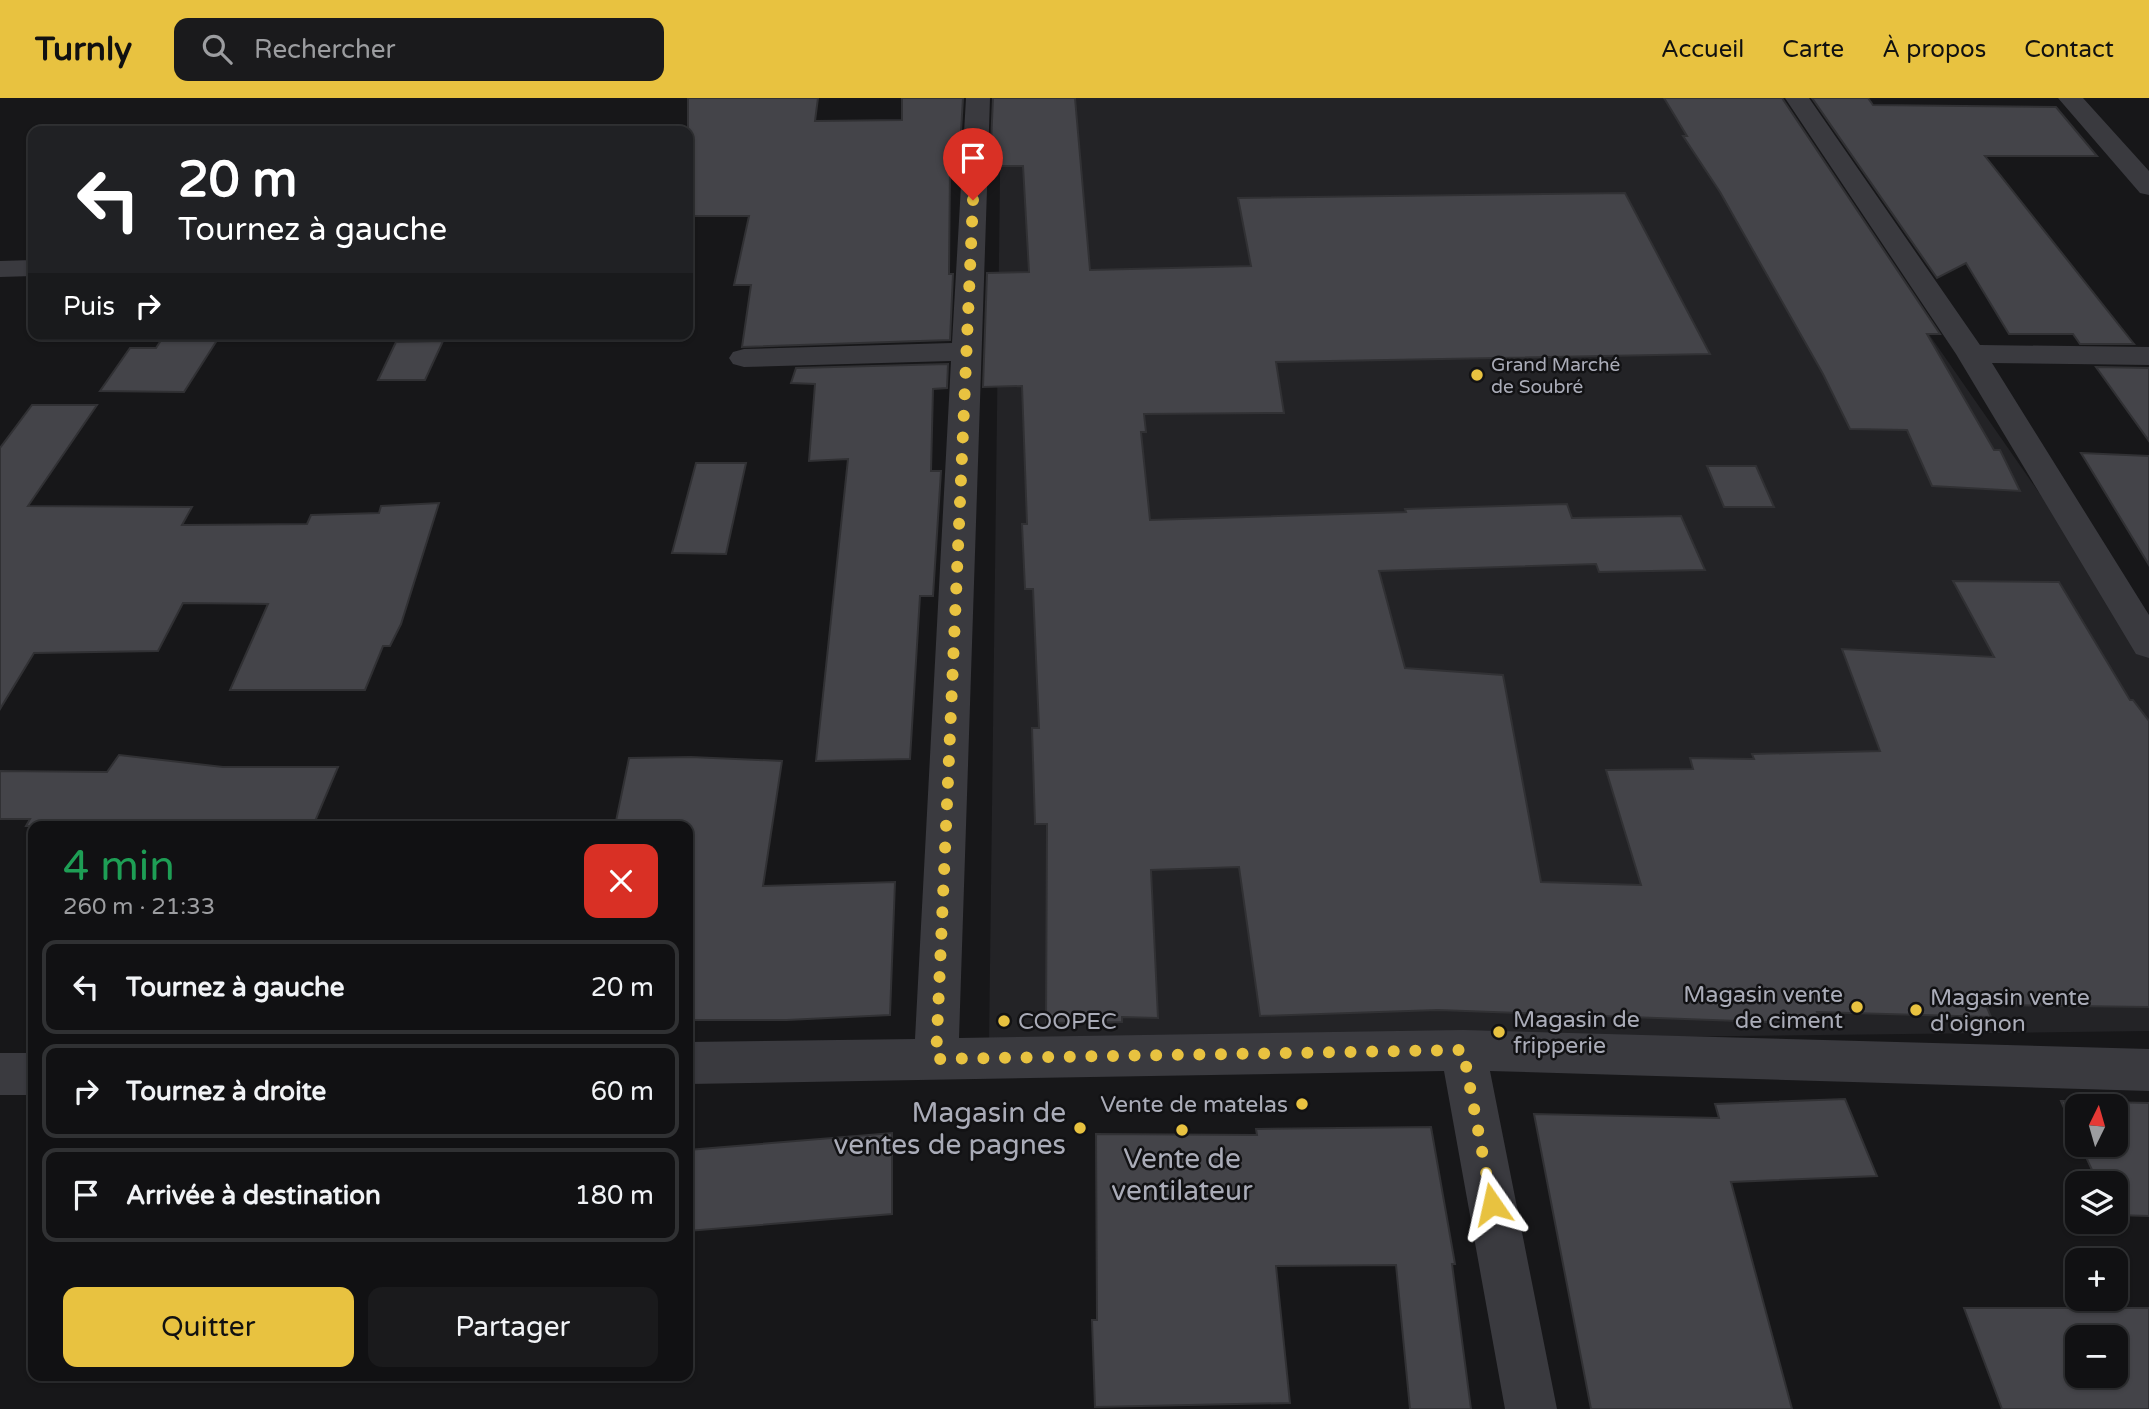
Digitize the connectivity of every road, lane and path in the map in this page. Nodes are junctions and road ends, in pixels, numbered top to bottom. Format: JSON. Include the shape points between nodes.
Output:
{"nodes":[{"id":1,"x":978,"y":98,"type":"edge"},
{"id":2,"x":1797,"y":98,"type":"edge"},
{"id":3,"x":2070,"y":98,"type":"edge"},
{"id":4,"x":2149,"y":187,"type":"edge"},
{"id":5,"x":28,"y":268,"type":"edge"},
{"id":6,"x":0,"y":269,"type":"edge"},
{"id":7,"x":965,"y":352,"type":"junction"},
{"id":8,"x":1972,"y":354,"type":"junction"},
{"id":9,"x":2149,"y":356,"type":"edge"},
{"id":10,"x":744,"y":358,"type":"dead end"},
{"id":11,"x":2149,"y":645,"type":"edge"},
{"id":12,"x":1463,"y":1050,"type":"junction"},
{"id":13,"x":936,"y":1059,"type":"junction"},
{"id":14,"x":693,"y":1063,"type":"edge"},
{"id":15,"x":2149,"y":1070,"type":"edge"},
{"id":16,"x":0,"y":1074,"type":"edge"},
{"id":17,"x":28,"y":1074,"type":"edge"},
{"id":18,"x":1531,"y":1409,"type":"edge"}],
"edges":[{"from":1,"to":7,"type":"street"},
{"from":2,"to":8,"type":"street"},
{"from":3,"to":4,"type":"street"},
{"from":5,"to":6,"type":"street"},
{"from":7,"to":10,"type":"street"},
{"from":7,"to":13,"type":"street"},
{"from":8,"to":9,"type":"street"},
{"from":8,"to":11,"type":"street"},
{"from":12,"to":13,"type":"street"},
{"from":12,"to":15,"type":"street"},
{"from":12,"to":18,"type":"street"},
{"from":13,"to":14,"type":"street"},
{"from":16,"to":17,"type":"street"}]}
